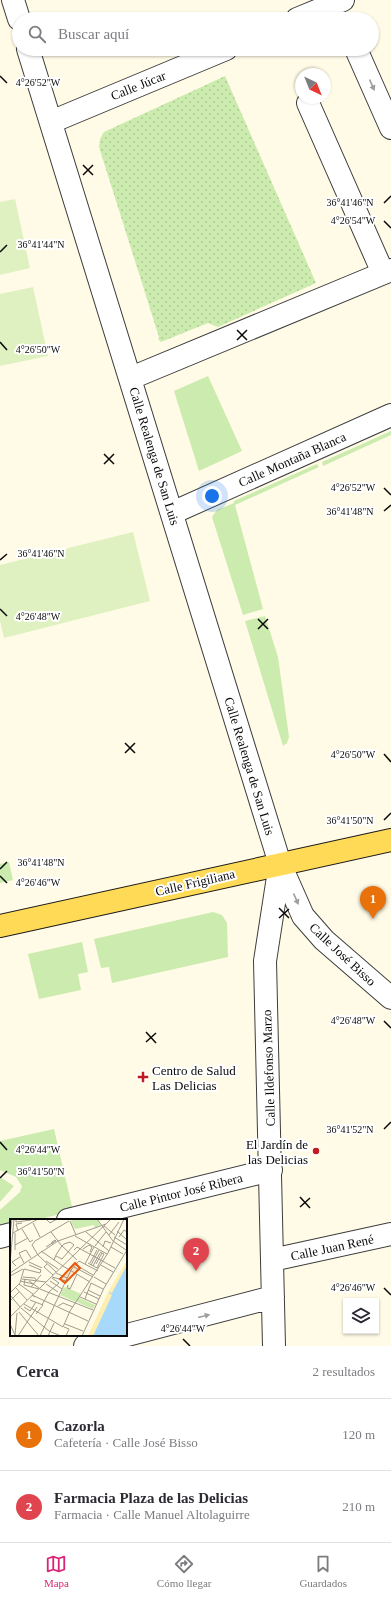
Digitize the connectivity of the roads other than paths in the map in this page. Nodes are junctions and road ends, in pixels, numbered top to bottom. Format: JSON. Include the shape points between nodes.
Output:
{"nodes":[{"id":1,"x":13,"y":0,"type":"edge"},
{"id":2,"x":341,"y":7,"type":"edge"},
{"id":3,"x":17,"y":12,"type":"edge"},
{"id":4,"x":323,"y":12,"type":"edge"},
{"id":5,"x":30,"y":56,"type":"edge"},
{"id":6,"x":209,"y":56,"type":"edge"},
{"id":7,"x":359,"y":56,"type":"edge"},
{"id":8,"x":308,"y":104,"type":"edge"},
{"id":9,"x":51,"y":122,"type":"junction"},
{"id":10,"x":391,"y":128,"type":"edge"},
{"id":11,"x":387,"y":272,"type":"edge"},
{"id":12,"x":131,"y":378,"type":"junction"},
{"id":13,"x":391,"y":415,"type":"edge"},
{"id":14,"x":172,"y":513,"type":"junction"},
{"id":15,"x":391,"y":840,"type":"edge"},
{"id":16,"x":280,"y":864,"type":"junction"},
{"id":17,"x":0,"y":926,"type":"edge"},
{"id":18,"x":391,"y":998,"type":"edge"},
{"id":19,"x":271,"y":1170,"type":"junction"},
{"id":20,"x":72,"y":1219,"type":"edge"},
{"id":21,"x":10,"y":1234,"type":"edge"},
{"id":22,"x":391,"y":1234,"type":"edge"},
{"id":23,"x":0,"y":1237,"type":"edge"},
{"id":24,"x":272,"y":1260,"type":"junction"},
{"id":25,"x":273,"y":1297,"type":"junction"},
{"id":26,"x":135,"y":1340,"type":"edge"},
{"id":27,"x":85,"y":1346,"type":"edge"},
{"id":28,"x":274,"y":1346,"type":"edge"}],
"edges":[{"from":1,"to":3,"type":"street"},
{"from":2,"to":4,"type":"street"},
{"from":5,"to":9,"type":"street","name":"Calle Realenga de San Luis"},
{"from":6,"to":9,"type":"street","name":"Calle Júcar"},
{"from":7,"to":10,"type":"street","one_way":true},
{"from":8,"to":11,"type":"street"},
{"from":9,"to":12,"type":"street","name":"Calle Realenga de San Luis"},
{"from":11,"to":12,"type":"street"},
{"from":12,"to":14,"type":"street","name":"Calle Realenga de San Luis"},
{"from":13,"to":14,"type":"street","name":"Calle Montaña Blanca"},
{"from":14,"to":16,"type":"street","name":"Calle Realenga de San Luis"},
{"from":15,"to":16,"type":"main road","name":"Calle Frigiliana"},
{"from":16,"to":17,"type":"main road","name":"Calle Frigiliana"},
{"from":16,"to":18,"type":"street","name":"Calle José Bisso","one_way":true,"via":[[303,916],[324,940]]},
{"from":16,"to":19,"type":"street","name":"Calle Ildefonso Marzo","via":[[265,961]]},
{"from":19,"to":20,"type":"street","name":"Calle Pintor José Ribera"},
{"from":19,"to":24,"type":"street","name":"Calle Ildefonso Marzo"},
{"from":21,"to":23,"type":"street"},
{"from":22,"to":24,"type":"street","name":"Calle Juan René"},
{"from":24,"to":25,"type":"street","name":"Calle Ildefonso Marzo"},
{"from":26,"to":25,"type":"street","one_way":true},
{"from":25,"to":28,"type":"street","name":"Calle Ildefonso Marzo"},
{"from":26,"to":27,"type":"street"}]}
